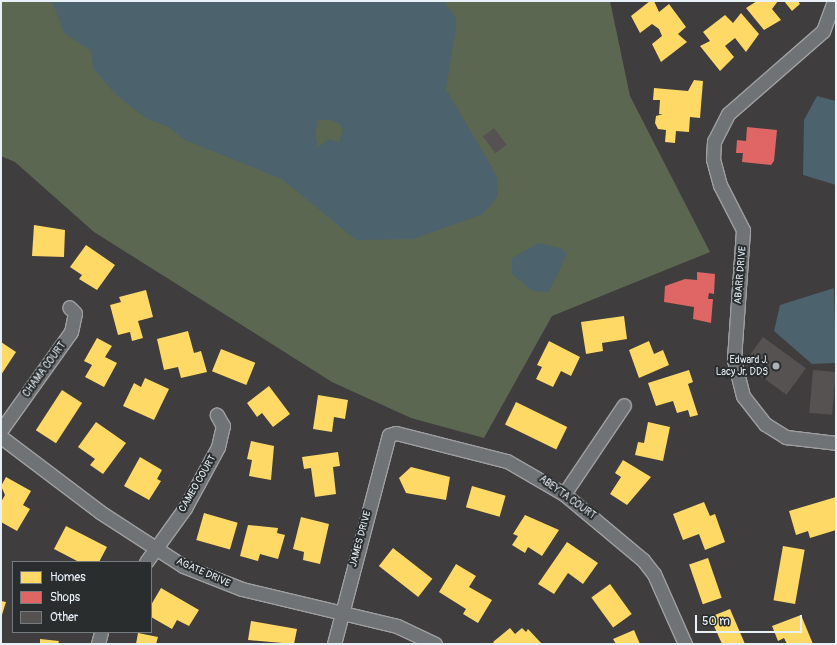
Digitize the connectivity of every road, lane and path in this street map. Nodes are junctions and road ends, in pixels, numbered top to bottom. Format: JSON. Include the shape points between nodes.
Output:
{"nodes":[{"id":1,"x":834,"y":1,"type":"edge"},
{"id":2,"x":69,"y":307,"type":"dead end"},
{"id":3,"x":624,"y":405,"type":"dead end"},
{"id":4,"x":217,"y":415,"type":"dead end"},
{"id":5,"x":1,"y":430,"type":"edge"},
{"id":6,"x":389,"y":435,"type":"joint"},
{"id":7,"x":1,"y":437,"type":"edge"},
{"id":8,"x":836,"y":443,"type":"edge"},
{"id":9,"x":564,"y":494,"type":"junction"},
{"id":10,"x":155,"y":548,"type":"junction"},
{"id":11,"x":147,"y":561,"type":"edge"},
{"id":12,"x":342,"y":611,"type":"junction"},
{"id":13,"x":101,"y":633,"type":"edge"},
{"id":14,"x":98,"y":644,"type":"edge"},
{"id":15,"x":334,"y":644,"type":"edge"},
{"id":16,"x":435,"y":644,"type":"edge"},
{"id":17,"x":685,"y":644,"type":"edge"}],
"edges":[{"from":1,"to":8,"type":"street","name":"ABARR DRIVE","via":[[823,31],[728,114],[714,141],[713,159],[720,185],[743,230],[734,360],[743,396],[761,420],[786,437]]},
{"from":2,"to":5,"type":"street","name":"CHAMA COURT","via":[[75,313],[71,332]]},
{"from":3,"to":9,"type":"street"},
{"from":4,"to":10,"type":"street","name":"CAMEO COURT","via":[[223,426],[218,448],[185,508]]},
{"from":6,"to":9,"type":"street","name":"ABEYTA COURT","via":[[396,433],[501,459],[524,468]]},
{"from":6,"to":12,"type":"street","name":"JAMES DRIVE"},
{"from":7,"to":10,"type":"street","name":"AGATE DRIVE","via":[[100,512]]},
{"from":9,"to":17,"type":"street","name":"ABEYTA COURT","via":[[643,560],[654,574]]},
{"from":10,"to":11,"type":"street","name":"CAMEO COURT"},
{"from":10,"to":12,"type":"street","name":"AGATE DRIVE","via":[[184,566],[227,585]]},
{"from":12,"to":15,"type":"street","name":"JAMES DRIVE"},
{"from":12,"to":16,"type":"street","name":"AGATE DRIVE","via":[[397,626]]},
{"from":13,"to":14,"type":"street"}]}
